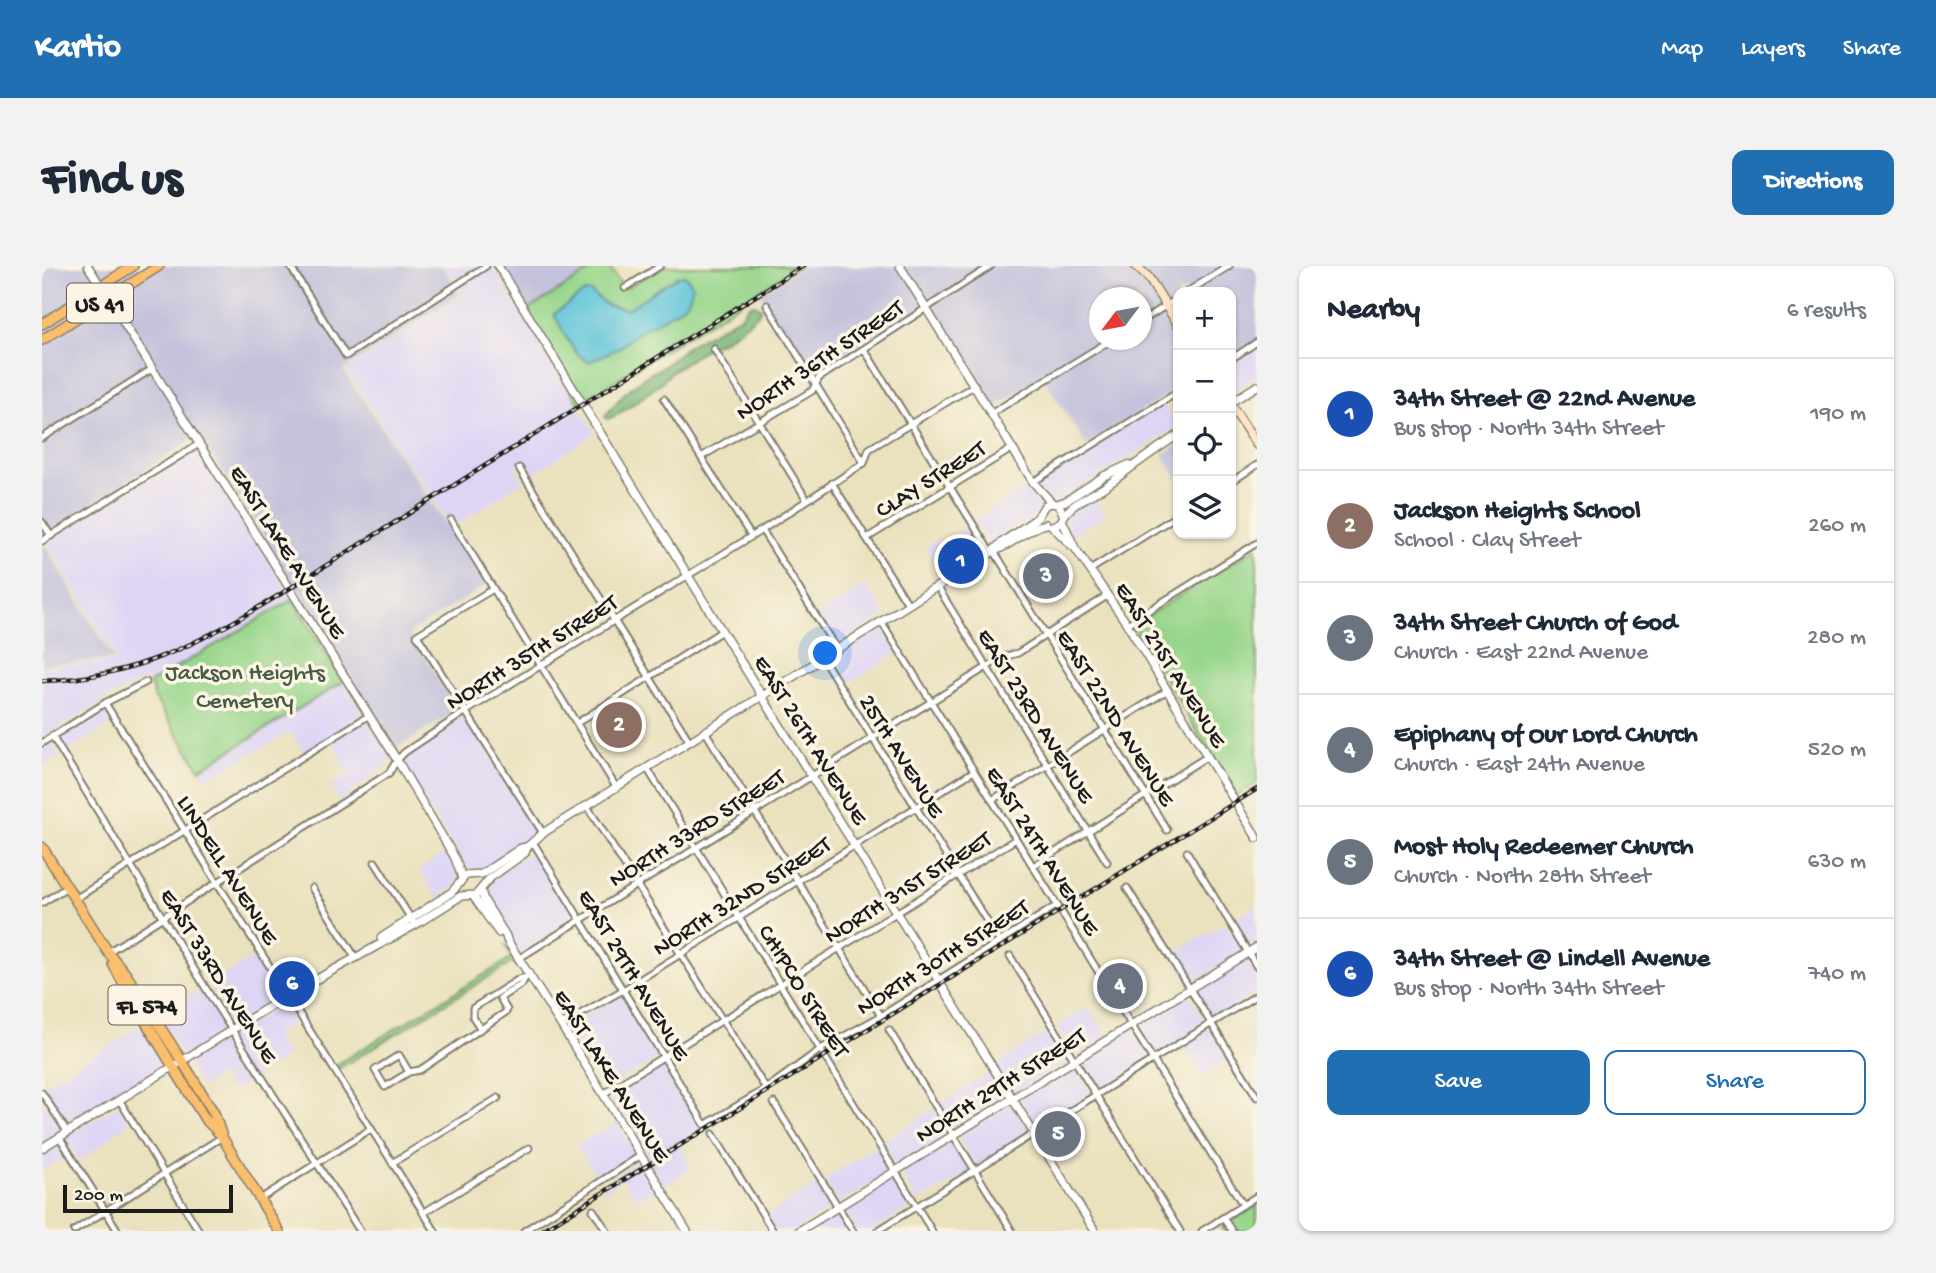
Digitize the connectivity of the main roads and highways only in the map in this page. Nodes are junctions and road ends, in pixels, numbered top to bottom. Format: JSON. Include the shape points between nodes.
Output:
{"nodes":[{"id":1,"x":134,"y":266,"type":"edge"},
{"id":2,"x":159,"y":266,"type":"edge"},
{"id":3,"x":1136,"y":266,"type":"edge"},
{"id":4,"x":1173,"y":315,"type":"edge"},
{"id":5,"x":42,"y":324,"type":"edge"},
{"id":6,"x":42,"y":340,"type":"edge"},
{"id":7,"x":1236,"y":411,"type":"edge"},
{"id":8,"x":1257,"y":445,"type":"edge"},
{"id":9,"x":42,"y":847,"type":"edge"},
{"id":10,"x":279,"y":1231,"type":"edge"}],
"edges":[{"from":1,"to":5,"type":"main road","number":"US 41"},
{"from":2,"to":6,"type":"main road","number":"US 41"},
{"from":3,"to":4,"type":"main road"},
{"from":7,"to":8,"type":"main road"},
{"from":9,"to":10,"type":"main road","number":"FL 574","via":[[214,1113],[222,1137]]}]}
